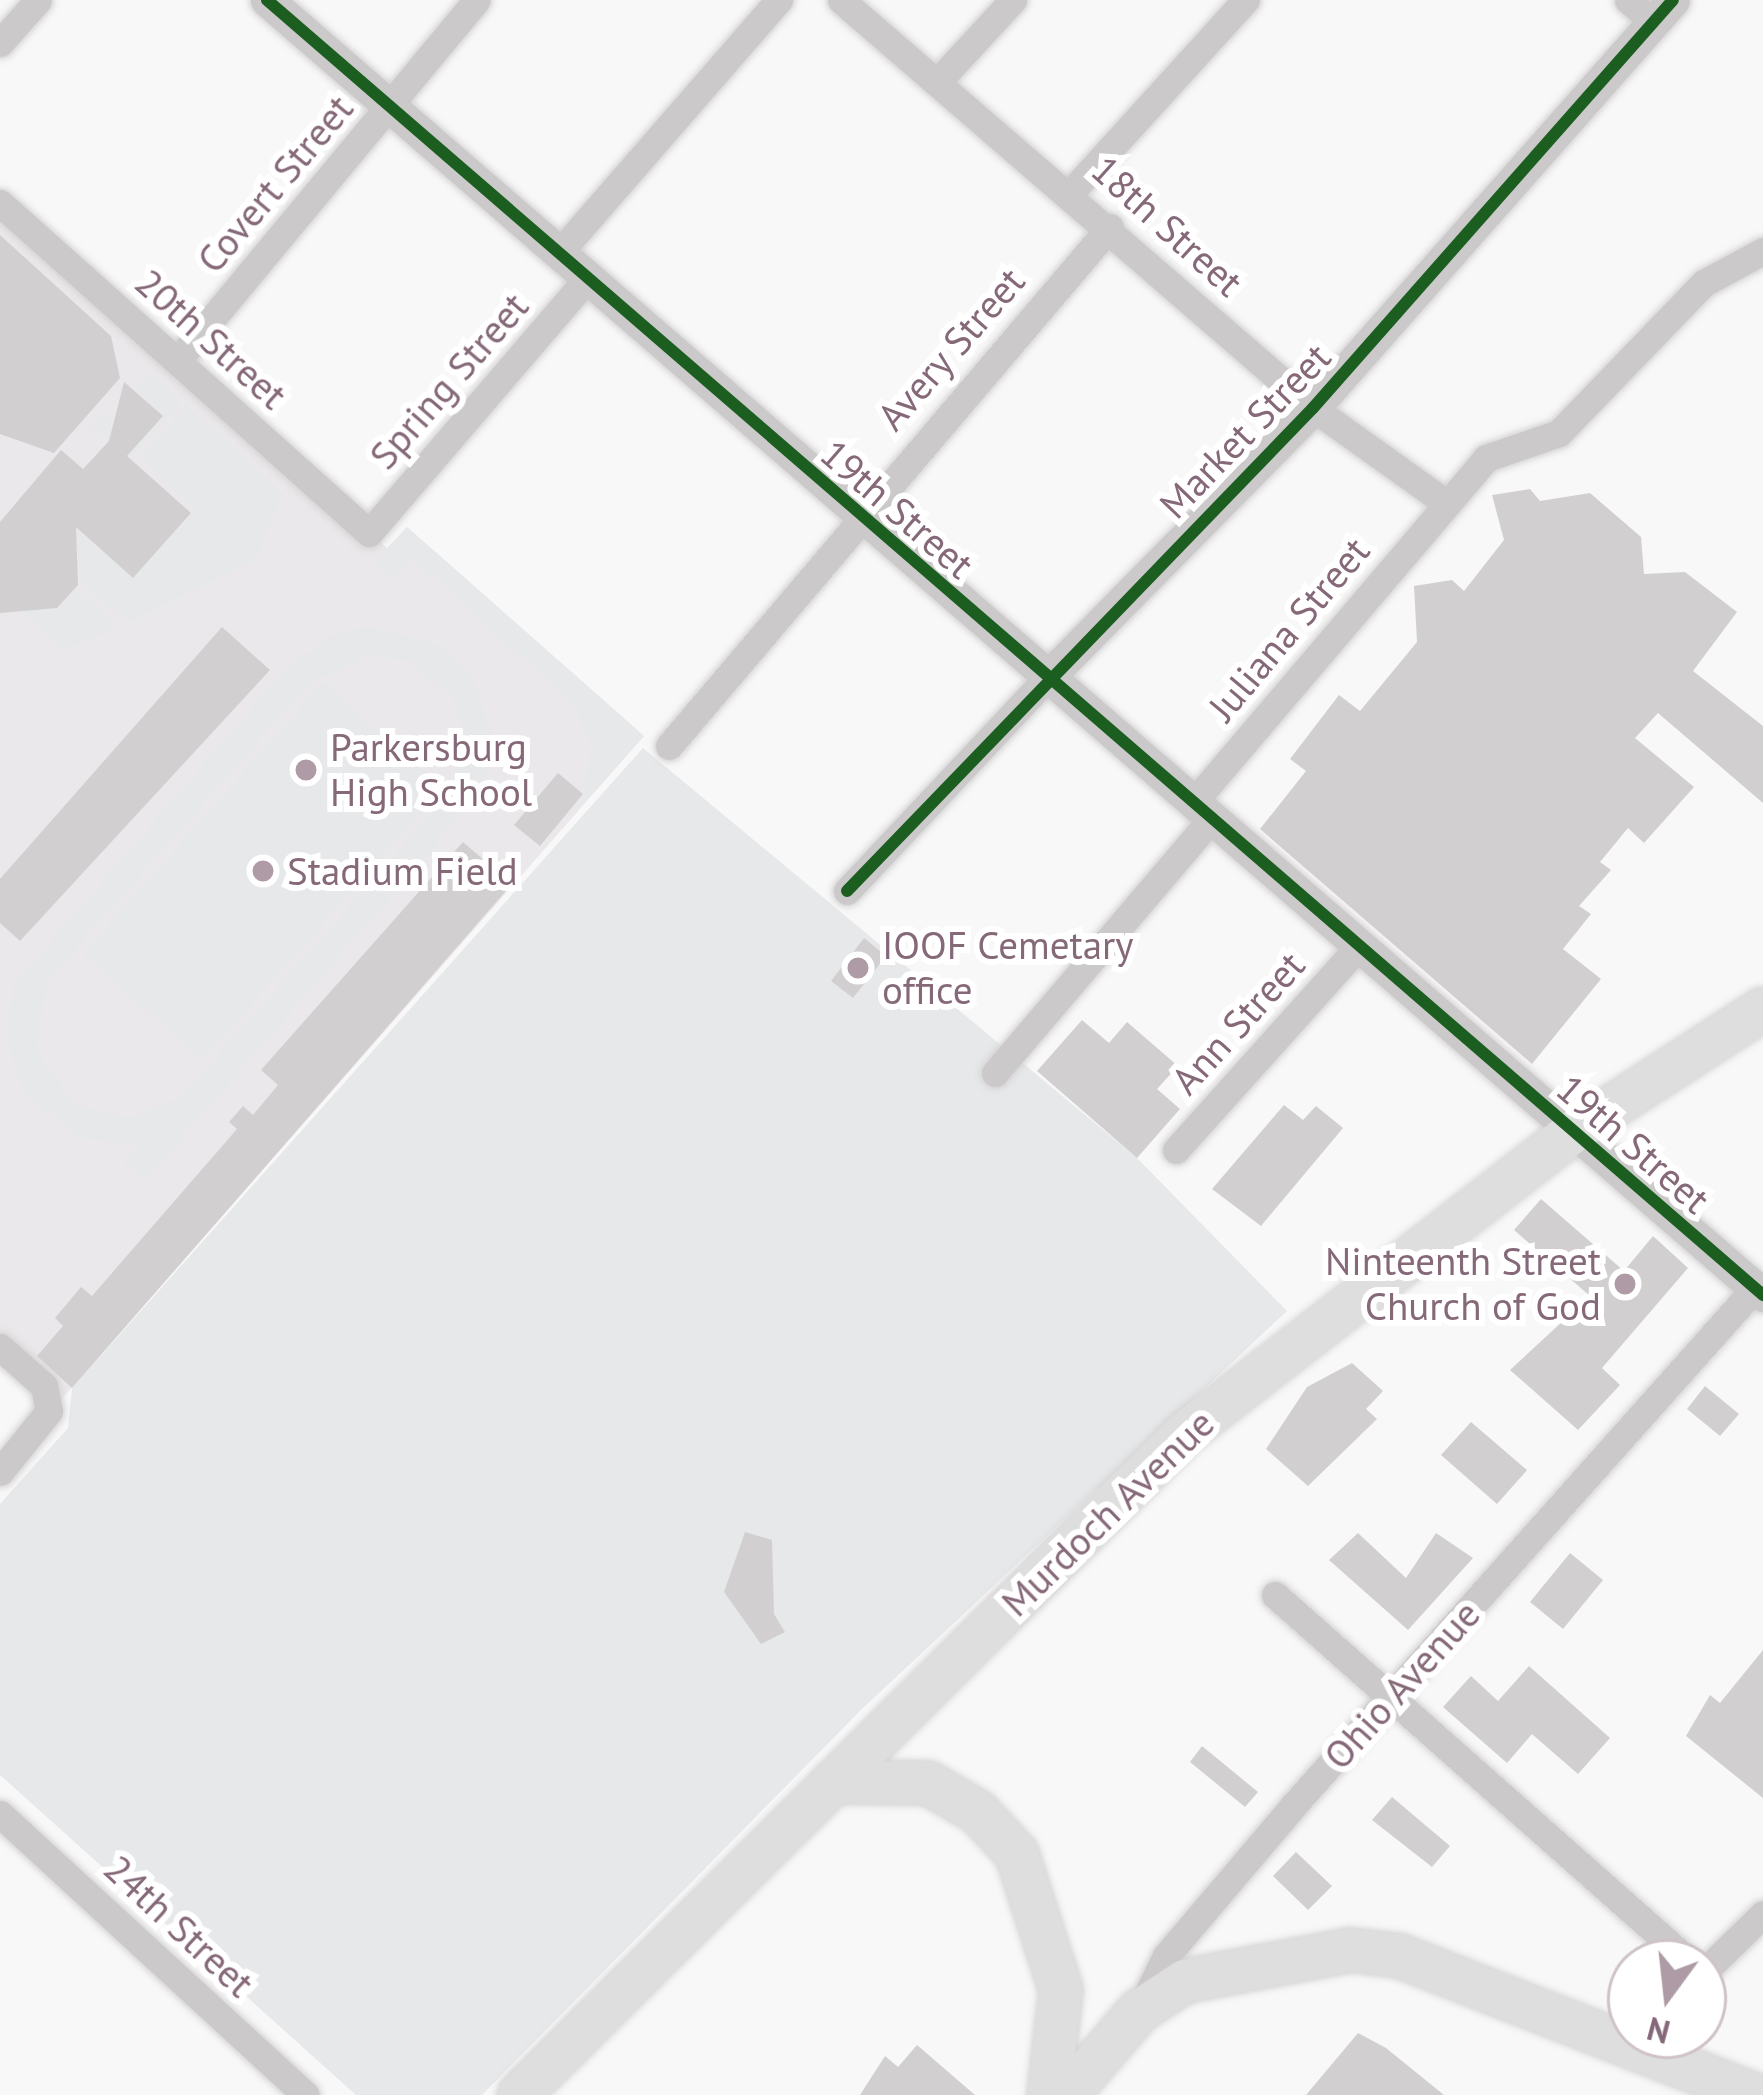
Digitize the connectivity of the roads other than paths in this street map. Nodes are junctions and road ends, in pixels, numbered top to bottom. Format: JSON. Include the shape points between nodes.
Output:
{"nodes":[{"id":1,"x":38,"y":0,"type":"edge"},
{"id":2,"x":267,"y":0,"type":"edge"},
{"id":3,"x":476,"y":0,"type":"edge"},
{"id":4,"x":778,"y":0,"type":"edge"},
{"id":5,"x":841,"y":0,"type":"edge"},
{"id":6,"x":1012,"y":0,"type":"edge"},
{"id":7,"x":1246,"y":0,"type":"edge"},
{"id":8,"x":1651,"y":7,"type":"edge"},
{"id":9,"x":0,"y":43,"type":"edge"},
{"id":10,"x":940,"y":79,"type":"junction"},
{"id":11,"x":390,"y":107,"type":"junction"},
{"id":12,"x":1071,"y":192,"type":"junction"},
{"id":13,"x":0,"y":203,"type":"edge"},
{"id":14,"x":1110,"y":227,"type":"junction"},
{"id":15,"x":1763,"y":251,"type":"edge"},
{"id":16,"x":559,"y":254,"type":"junction"},
{"id":17,"x":587,"y":279,"type":"junction"},
{"id":18,"x":177,"y":361,"type":"junction"},
{"id":19,"x":1313,"y":408,"type":"junction"},
{"id":20,"x":1446,"y":503,"type":"junction"},
{"id":21,"x":858,"y":515,"type":"junction"},
{"id":22,"x":369,"y":533,"type":"joint"},
{"id":23,"x":1046,"y":679,"type":"junction"},
{"id":24,"x":669,"y":746,"type":"dead end"},
{"id":25,"x":1201,"y":812,"type":"junction"},
{"id":26,"x":847,"y":891,"type":"dead end"},
{"id":27,"x":1358,"y":947,"type":"junction"},
{"id":28,"x":1763,"y":1009,"type":"edge"},
{"id":29,"x":995,"y":1073,"type":"dead end"},
{"id":30,"x":1573,"y":1132,"type":"junction"},
{"id":31,"x":1176,"y":1150,"type":"dead end"},
{"id":32,"x":1759,"y":1292,"type":"edge"},
{"id":33,"x":0,"y":1347,"type":"edge"},
{"id":34,"x":0,"y":1472,"type":"edge"},
{"id":35,"x":1275,"y":1595,"type":"dead end"},
{"id":36,"x":1390,"y":1698,"type":"junction"},
{"id":37,"x":833,"y":1782,"type":"junction"},
{"id":38,"x":0,"y":1814,"type":"edge"},
{"id":39,"x":1763,"y":1914,"type":"edge"},
{"id":40,"x":1664,"y":1939,"type":"edge"},
{"id":41,"x":1727,"y":1949,"type":"edge"},
{"id":42,"x":1139,"y":2011,"type":"junction"},
{"id":43,"x":306,"y":2095,"type":"edge"},
{"id":44,"x":519,"y":2095,"type":"edge"},
{"id":45,"x":1049,"y":2095,"type":"edge"},
{"id":46,"x":1067,"y":2095,"type":"edge"},
{"id":47,"x":1755,"y":2095,"type":"edge"}],
"edges":[{"from":1,"to":9,"type":"street"},
{"from":2,"to":11,"type":"street","name":"19th Street"},
{"from":3,"to":11,"type":"street","name":"Covert Street"},
{"from":4,"to":16,"type":"street"},
{"from":5,"to":10,"type":"street","name":"18th Street"},
{"from":6,"to":10,"type":"street"},
{"from":7,"to":12,"type":"street"},
{"from":8,"to":19,"type":"street","name":"Market Street"},
{"from":10,"to":12,"type":"street","name":"18th Street"},
{"from":11,"to":16,"type":"street","name":"19th Street"},
{"from":11,"to":18,"type":"street","name":"Covert Street"},
{"from":12,"to":14,"type":"street","name":"18th Street"},
{"from":13,"to":18,"type":"street","name":"20th Street"},
{"from":14,"to":19,"type":"street","name":"18th Street"},
{"from":14,"to":21,"type":"street","name":"Avery Street"},
{"from":15,"to":20,"type":"street","name":"Juliana Street","via":[[1704,283],[1559,433],[1486,458]]},
{"from":16,"to":17,"type":"street","name":"19th Street"},
{"from":17,"to":21,"type":"street","name":"19th Street"},
{"from":17,"to":22,"type":"street","name":"Spring Street"},
{"from":18,"to":22,"type":"street","name":"20th Street"},
{"from":19,"to":20,"type":"street","name":"18th Street"},
{"from":19,"to":23,"type":"street","name":"Market Street"},
{"from":20,"to":25,"type":"street","name":"Juliana Street"},
{"from":21,"to":23,"type":"street","name":"19th Street"},
{"from":21,"to":24,"type":"street","name":"Avery Street"},
{"from":23,"to":25,"type":"street","name":"19th Street"},
{"from":23,"to":26,"type":"street","name":"Market Street"},
{"from":25,"to":27,"type":"street","name":"19th Street"},
{"from":25,"to":29,"type":"street","name":"Juliana Street"},
{"from":27,"to":30,"type":"street","name":"19th Street"},
{"from":27,"to":31,"type":"street","name":"Ann Street"},
{"from":28,"to":30,"type":"main road","name":"Murdoch Avenue"},
{"from":30,"to":32,"type":"street","name":"19th Street"},
{"from":30,"to":37,"type":"main road","name":"Murdoch Avenue","via":[[1186,1432]]},
{"from":32,"to":36,"type":"street","name":"Ohio Avenue"},
{"from":33,"to":34,"type":"street","via":[[44,1386],[49,1411]]},
{"from":35,"to":36,"type":"street"},
{"from":36,"to":40,"type":"street"},
{"from":36,"to":42,"type":"street","name":"Ohio Avenue","via":[[1166,1956]]},
{"from":37,"to":44,"type":"main road","name":"Murdoch Avenue"},
{"from":37,"to":45,"type":"main road","via":[[928,1783],[978,1811],[1016,1854],[1061,1990]]},
{"from":38,"to":43,"type":"street","name":"24th Street"},
{"from":39,"to":41,"type":"street"},
{"from":42,"to":46,"type":"main road","name":"Ohio Avenue"},
{"from":42,"to":47,"type":"main road","via":[[1240,1963],[1304,1952],[1400,1956]]}]}
